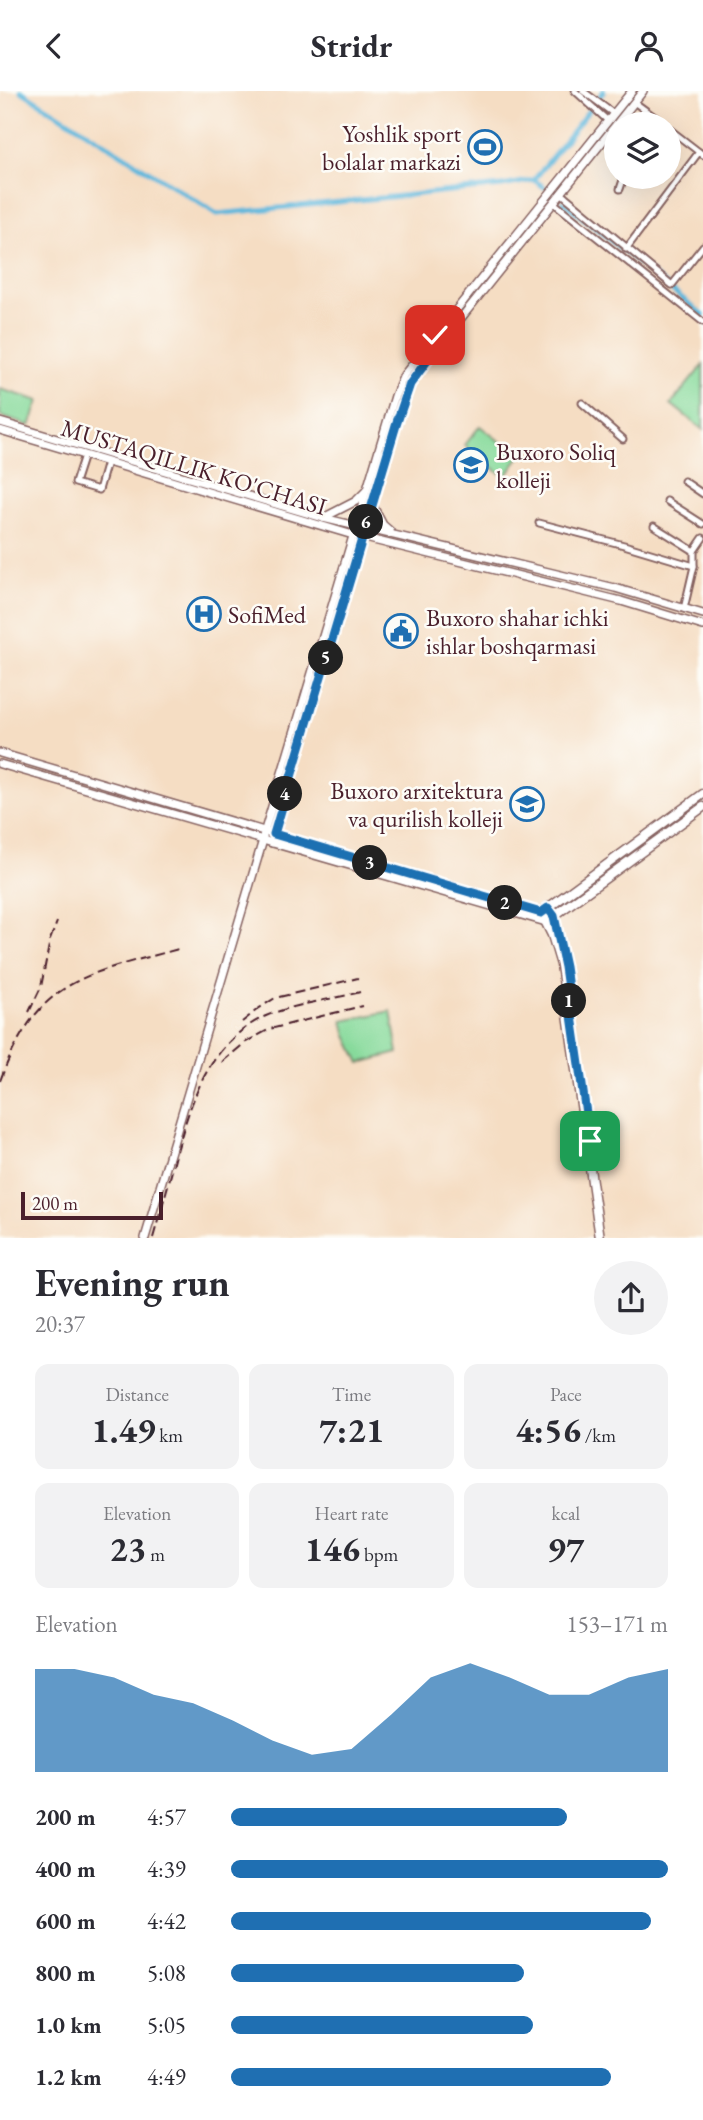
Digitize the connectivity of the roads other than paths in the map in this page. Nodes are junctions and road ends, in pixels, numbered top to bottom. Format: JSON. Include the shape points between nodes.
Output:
{"nodes":[{"id":1,"x":575,"y":91,"type":"edge"},
{"id":2,"x":583,"y":91,"type":"edge"},
{"id":3,"x":632,"y":91,"type":"edge"},
{"id":4,"x":643,"y":91,"type":"edge"},
{"id":5,"x":634,"y":102,"type":"junction"},
{"id":6,"x":594,"y":104,"type":"junction"},
{"id":7,"x":610,"y":112,"type":"edge"},
{"id":8,"x":616,"y":112,"type":"edge"},
{"id":9,"x":648,"y":112,"type":"edge"},
{"id":10,"x":604,"y":116,"type":"edge"},
{"id":11,"x":604,"y":126,"type":"edge"},
{"id":12,"x":681,"y":138,"type":"edge"},
{"id":13,"x":701,"y":154,"type":"edge"},
{"id":14,"x":561,"y":193,"type":"junction"},
{"id":15,"x":550,"y":200,"type":"junction"},
{"id":16,"x":703,"y":246,"type":"edge"},
{"id":17,"x":626,"y":249,"type":"junction"},
{"id":18,"x":703,"y":322,"type":"edge"},
{"id":19,"x":421,"y":352,"type":"junction"},
{"id":20,"x":429,"y":358,"type":"junction"},
{"id":21,"x":582,"y":403,"type":"dead end"},
{"id":22,"x":0,"y":422,"type":"edge"},
{"id":23,"x":0,"y":429,"type":"edge"},
{"id":24,"x":22,"y":432,"type":"junction"},
{"id":25,"x":624,"y":439,"type":"dead end"},
{"id":26,"x":83,"y":455,"type":"junction"},
{"id":27,"x":107,"y":462,"type":"junction"},
{"id":28,"x":162,"y":474,"type":"junction"},
{"id":29,"x":684,"y":481,"type":"dead end"},
{"id":30,"x":366,"y":491,"type":"junction"},
{"id":31,"x":703,"y":494,"type":"edge"},
{"id":32,"x":667,"y":501,"type":"dead end"},
{"id":33,"x":265,"y":504,"type":"junction"},
{"id":34,"x":372,"y":504,"type":"junction"},
{"id":35,"x":323,"y":518,"type":"junction"},
{"id":36,"x":540,"y":523,"type":"dead end"},
{"id":37,"x":703,"y":524,"type":"edge"},
{"id":38,"x":356,"y":526,"type":"junction"},
{"id":39,"x":654,"y":526,"type":"dead end"},
{"id":40,"x":365,"y":528,"type":"junction"},
{"id":41,"x":397,"y":534,"type":"junction"},
{"id":42,"x":353,"y":535,"type":"junction"},
{"id":43,"x":362,"y":537,"type":"junction"},
{"id":44,"x":703,"y":538,"type":"edge"},
{"id":45,"x":694,"y":551,"type":"junction"},
{"id":46,"x":694,"y":566,"type":"junction"},
{"id":47,"x":549,"y":571,"type":"junction"},
{"id":48,"x":546,"y":582,"type":"junction"},
{"id":49,"x":682,"y":608,"type":"junction"},
{"id":50,"x":703,"y":614,"type":"edge"},
{"id":51,"x":675,"y":618,"type":"junction"},
{"id":52,"x":703,"y":626,"type":"edge"},
{"id":53,"x":315,"y":678,"type":"junction"},
{"id":54,"x":0,"y":753,"type":"edge"},
{"id":55,"x":0,"y":764,"type":"edge"},
{"id":56,"x":703,"y":795,"type":"edge"},
{"id":57,"x":703,"y":807,"type":"edge"},
{"id":58,"x":263,"y":837,"type":"junction"},
{"id":59,"x":273,"y":838,"type":"junction"},
{"id":60,"x":547,"y":915,"type":"junction"},
{"id":61,"x":145,"y":1238,"type":"edge"},
{"id":62,"x":602,"y":1238,"type":"edge"}],
"edges":[{"from":1,"to":6,"type":"street"},
{"from":2,"to":6,"type":"street"},
{"from":3,"to":8,"type":"main road"},
{"from":4,"to":5,"type":"main road"},
{"from":5,"to":9,"type":"street"},
{"from":5,"to":14,"type":"main road"},
{"from":6,"to":7,"type":"street"},
{"from":6,"to":10,"type":"street"},
{"from":11,"to":15,"type":"main road"},
{"from":12,"to":13,"type":"street"},
{"from":13,"to":17,"type":"street"},
{"from":14,"to":15,"type":"main road"},
{"from":14,"to":17,"type":"street"},
{"from":15,"to":18,"type":"street"},
{"from":15,"to":19,"type":"main road"},
{"from":15,"to":20,"type":"main road"},
{"from":16,"to":17,"type":"street","via":[[671,285]]},
{"from":19,"to":20,"type":"main road"},
{"from":19,"to":30,"type":"main road","via":[[400,384]]},
{"from":20,"to":34,"type":"main road","via":[[404,400]]},
{"from":21,"to":25,"type":"street"},
{"from":22,"to":24,"type":"main road","name":"MUSTAQILLIK KO'CHASI"},
{"from":23,"to":24,"type":"main road","name":"MUSTAQILLIK KO'CHASI"},
{"from":24,"to":26,"type":"main road","name":"MUSTAQILLIK KO'CHASI"},
{"from":24,"to":28,"type":"main road","name":"MUSTAQILLIK KO'CHASI"},
{"from":26,"to":27,"type":"main road","name":"MUSTAQILLIK KO'CHASI"},
{"from":26,"to":27,"type":"street","via":[[75,483],[99,491]]},
{"from":27,"to":28,"type":"main road","name":"MUSTAQILLIK KO'CHASI"},
{"from":28,"to":33,"type":"main road","name":"MUSTAQILLIK KO'CHASI"},
{"from":29,"to":31,"type":"street"},
{"from":30,"to":35,"type":"main road"},
{"from":30,"to":38,"type":"main road"},
{"from":32,"to":37,"type":"street"},
{"from":33,"to":35,"type":"main road","name":"MUSTAQILLIK KO'CHASI"},
{"from":33,"to":42,"type":"main road","name":"MUSTAQILLIK KO'CHASI"},
{"from":34,"to":40,"type":"main road"},
{"from":34,"to":41,"type":"main road","via":[[383,525]]},
{"from":35,"to":38,"type":"main road","name":"MUSTAQILLIK KO'CHASI"},
{"from":36,"to":46,"type":"street"},
{"from":38,"to":40,"type":"main road","name":"MUSTAQILLIK KO'CHASI"},
{"from":38,"to":42,"type":"main road"},
{"from":39,"to":45,"type":"street"},
{"from":40,"to":41,"type":"main road","name":"MUSTAQILLIK KO'CHASI"},
{"from":40,"to":43,"type":"main road"},
{"from":41,"to":47,"type":"main road","name":"MUSTAQILLIK KO'CHASI"},
{"from":42,"to":43,"type":"main road","name":"MUSTAQILLIK KO'CHASI"},
{"from":42,"to":53,"type":"main road"},
{"from":43,"to":48,"type":"main road","name":"MUSTAQILLIK KO'CHASI"},
{"from":43,"to":53,"type":"main road"},
{"from":44,"to":45,"type":"street"},
{"from":45,"to":46,"type":"street"},
{"from":46,"to":49,"type":"street"},
{"from":47,"to":48,"type":"main road"},
{"from":47,"to":49,"type":"main road","name":"MUSTAQILLIK KO'CHASI"},
{"from":48,"to":51,"type":"main road","name":"MUSTAQILLIK KO'CHASI"},
{"from":49,"to":50,"type":"main road","name":"MUSTAQILLIK KO'CHASI"},
{"from":49,"to":51,"type":"main road"},
{"from":51,"to":52,"type":"main road","name":"MUSTAQILLIK KO'CHASI"},
{"from":53,"to":58,"type":"main road"},
{"from":53,"to":59,"type":"main road"},
{"from":54,"to":58,"type":"main road"},
{"from":55,"to":58,"type":"main road"},
{"from":56,"to":60,"type":"main road"},
{"from":57,"to":60,"type":"main road"},
{"from":58,"to":59,"type":"main road"},
{"from":58,"to":61,"type":"main road"},
{"from":59,"to":60,"type":"main road","via":[[528,918]]},
{"from":60,"to":62,"type":"main road","via":[[561,965]]}]}
